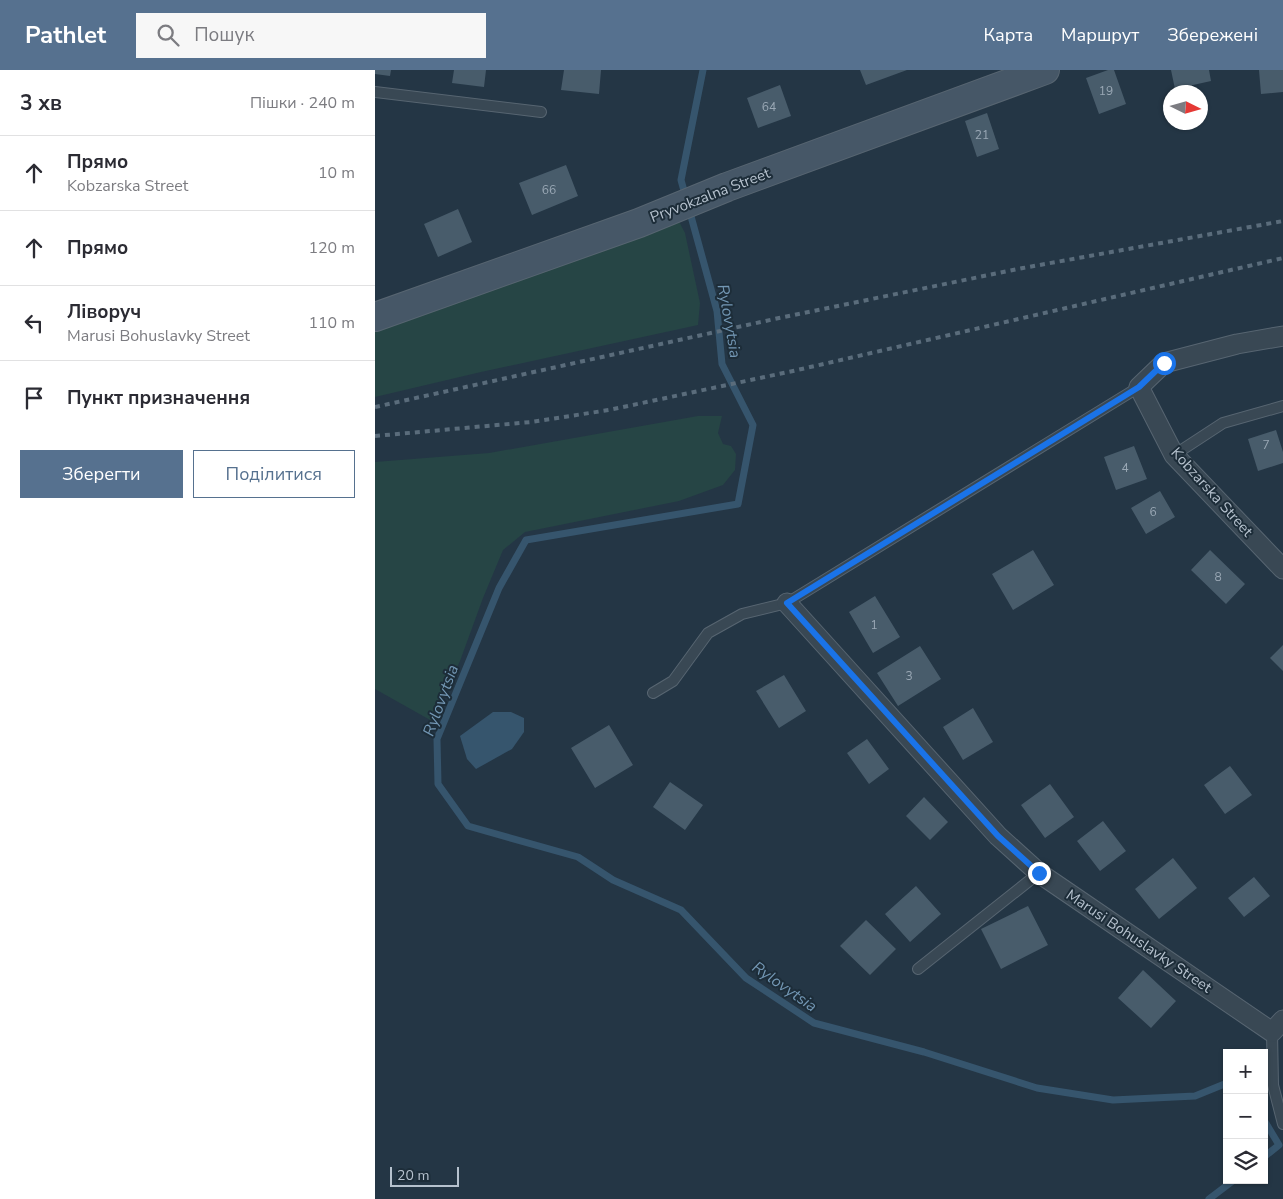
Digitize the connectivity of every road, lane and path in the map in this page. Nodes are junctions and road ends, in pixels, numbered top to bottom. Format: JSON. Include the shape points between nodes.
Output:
{"nodes":[{"id":1,"x":1045,"y":70,"type":"edge"},
{"id":2,"x":375,"y":92,"type":"edge"},
{"id":3,"x":541,"y":112,"type":"dead end"},
{"id":4,"x":375,"y":317,"type":"edge"},
{"id":5,"x":1283,"y":336,"type":"edge"},
{"id":6,"x":1139,"y":387,"type":"junction"},
{"id":7,"x":1283,"y":406,"type":"edge"},
{"id":8,"x":1174,"y":455,"type":"junction"},
{"id":9,"x":1283,"y":569,"type":"edge"},
{"id":10,"x":787,"y":603,"type":"junction"},
{"id":11,"x":653,"y":692,"type":"dead end"},
{"id":12,"x":1039,"y":873,"type":"junction"},
{"id":13,"x":918,"y":969,"type":"dead end"},
{"id":14,"x":1278,"y":1026,"type":"edge"},
{"id":15,"x":1283,"y":1124,"type":"edge"}],
"edges":[{"from":1,"to":4,"type":"street","name":"Pryvokzalna Street","via":[[727,187],[639,223]]},
{"from":2,"to":3,"type":"lane"},
{"from":5,"to":6,"type":"street","via":[[1164,363]]},
{"from":6,"to":8,"type":"street","name":"Kobzarska Street"},
{"from":6,"to":10,"type":"lane"},
{"from":7,"to":8,"type":"lane","via":[[1223,423]]},
{"from":8,"to":9,"type":"street","name":"Kobzarska Street"},
{"from":10,"to":11,"type":"lane","via":[[742,614],[708,633],[673,681]]},
{"from":10,"to":12,"type":"street","name":"Marusi Bohuslavky Street","via":[[998,836]]},
{"from":12,"to":13,"type":"lane"},
{"from":12,"to":14,"type":"street","name":"Marusi Bohuslavky Street"},
{"from":14,"to":15,"type":"lane","via":[[1273,1085]]}]}
